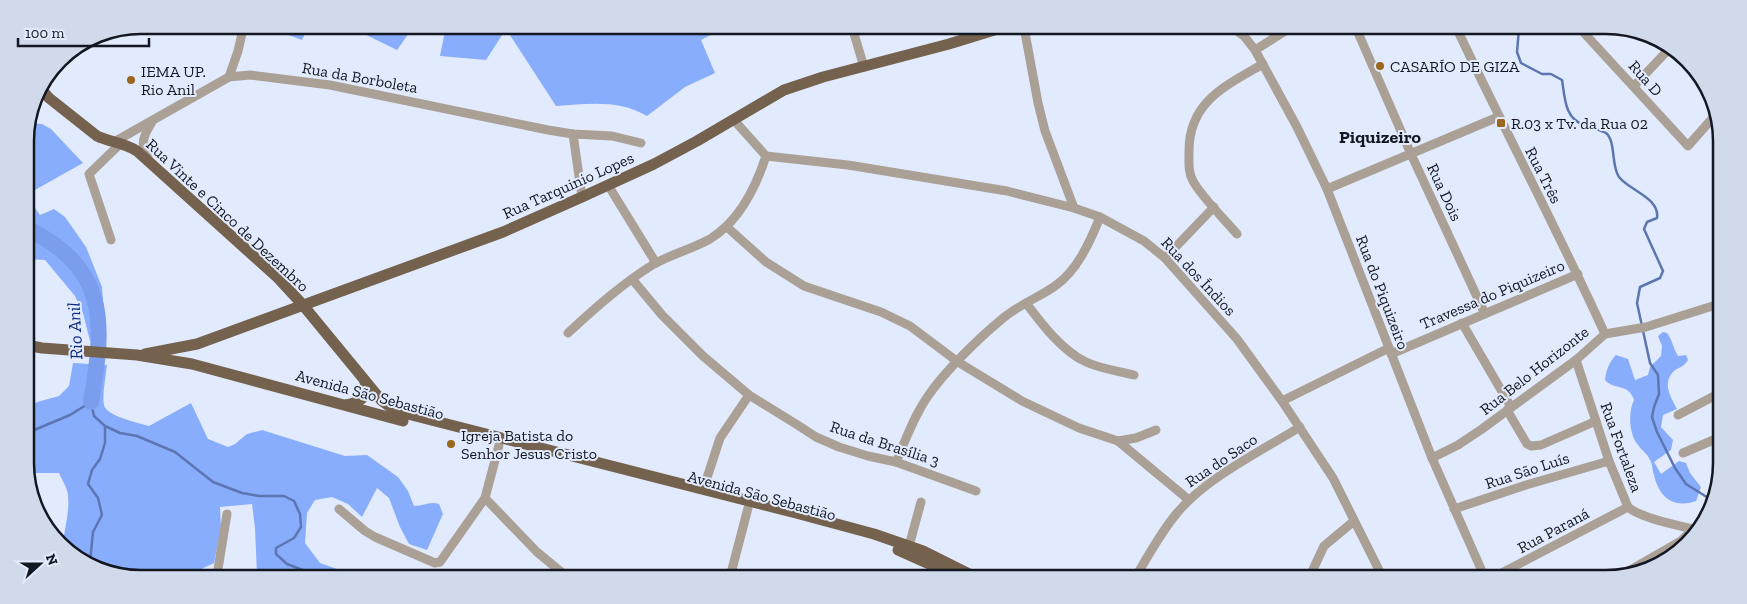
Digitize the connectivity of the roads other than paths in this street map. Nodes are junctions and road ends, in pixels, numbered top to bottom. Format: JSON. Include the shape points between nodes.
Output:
{"nodes":[{"id":1,"x":242,"y":34,"type":"edge"},
{"id":2,"x":854,"y":34,"type":"edge"},
{"id":3,"x":981,"y":34,"type":"edge"},
{"id":4,"x":1025,"y":34,"type":"edge"},
{"id":5,"x":1241,"y":34,"type":"edge"},
{"id":6,"x":1280,"y":34,"type":"edge"},
{"id":7,"x":1359,"y":34,"type":"edge"},
{"id":8,"x":1460,"y":34,"type":"edge"},
{"id":9,"x":1585,"y":34,"type":"edge"},
{"id":10,"x":1255,"y":50,"type":"junction"},
{"id":11,"x":1666,"y":52,"type":"edge"},
{"id":12,"x":1263,"y":64,"type":"junction"},
{"id":13,"x":864,"y":67,"type":"junction"},
{"id":14,"x":229,"y":77,"type":"junction"},
{"id":15,"x":1634,"y":86,"type":"junction"},
{"id":16,"x":45,"y":94,"type":"edge"},
{"id":17,"x":1498,"y":117,"type":"junction"},
{"id":18,"x":733,"y":119,"type":"junction"},
{"id":19,"x":1711,"y":120,"type":"edge"},
{"id":20,"x":152,"y":122,"type":"junction"},
{"id":21,"x":573,"y":134,"type":"junction"},
{"id":22,"x":117,"y":143,"type":"junction"},
{"id":23,"x":641,"y":143,"type":"dead end"},
{"id":24,"x":1411,"y":154,"type":"junction"},
{"id":25,"x":766,"y":156,"type":"junction"},
{"id":26,"x":152,"y":164,"type":"junction"},
{"id":27,"x":608,"y":185,"type":"junction"},
{"id":28,"x":1327,"y":189,"type":"junction"},
{"id":29,"x":582,"y":197,"type":"junction"},
{"id":30,"x":1214,"y":207,"type":"junction"},
{"id":31,"x":1074,"y":208,"type":"junction"},
{"id":32,"x":1100,"y":217,"type":"junction"},
{"id":33,"x":727,"y":227,"type":"junction"},
{"id":34,"x":1237,"y":234,"type":"dead end"},
{"id":35,"x":111,"y":240,"type":"dead end"},
{"id":36,"x":1165,"y":258,"type":"junction"},
{"id":37,"x":656,"y":263,"type":"junction"},
{"id":38,"x":1578,"y":274,"type":"junction"},
{"id":39,"x":632,"y":279,"type":"junction"},
{"id":40,"x":1026,"y":303,"type":"junction"},
{"id":41,"x":302,"y":304,"type":"junction"},
{"id":42,"x":1713,"y":306,"type":"edge"},
{"id":43,"x":1485,"y":314,"type":"junction"},
{"id":44,"x":1462,"y":323,"type":"junction"},
{"id":45,"x":568,"y":333,"type":"dead end"},
{"id":46,"x":1605,"y":334,"type":"junction"},
{"id":47,"x":196,"y":344,"type":"junction"},
{"id":48,"x":34,"y":346,"type":"edge"},
{"id":49,"x":1390,"y":351,"type":"junction"},
{"id":50,"x":137,"y":355,"type":"junction"},
{"id":51,"x":1576,"y":360,"type":"junction"},
{"id":52,"x":958,"y":362,"type":"junction"},
{"id":53,"x":192,"y":364,"type":"junction"},
{"id":54,"x":1134,"y":375,"type":"dead end"},
{"id":55,"x":365,"y":382,"type":"junction"},
{"id":56,"x":749,"y":395,"type":"junction"},
{"id":57,"x":1713,"y":397,"type":"edge"},
{"id":58,"x":1282,"y":401,"type":"junction"},
{"id":59,"x":346,"y":405,"type":"junction"},
{"id":60,"x":1509,"y":408,"type":"junction"},
{"id":61,"x":396,"y":411,"type":"joint"},
{"id":62,"x":1678,"y":415,"type":"dead end"},
{"id":63,"x":1596,"y":421,"type":"junction"},
{"id":64,"x":1300,"y":427,"type":"junction"},
{"id":65,"x":1156,"y":430,"type":"dead end"},
{"id":66,"x":1713,"y":440,"type":"edge"},
{"id":67,"x":1118,"y":441,"type":"junction"},
{"id":68,"x":499,"y":445,"type":"junction"},
{"id":69,"x":1683,"y":453,"type":"dead end"},
{"id":70,"x":1432,"y":458,"type":"junction"},
{"id":71,"x":1610,"y":461,"type":"junction"},
{"id":72,"x":896,"y":462,"type":"junction"},
{"id":73,"x":703,"y":490,"type":"junction"},
{"id":74,"x":976,"y":491,"type":"dead end"},
{"id":75,"x":485,"y":498,"type":"junction"},
{"id":76,"x":1189,"y":500,"type":"junction"},
{"id":77,"x":921,"y":502,"type":"dead end"},
{"id":78,"x":1628,"y":507,"type":"junction"},
{"id":79,"x":748,"y":508,"type":"junction"},
{"id":80,"x":339,"y":510,"type":"dead end"},
{"id":81,"x":1454,"y":510,"type":"junction"},
{"id":82,"x":227,"y":514,"type":"dead end"},
{"id":83,"x":1354,"y":521,"type":"junction"},
{"id":84,"x":1691,"y":528,"type":"edge"},
{"id":85,"x":1676,"y":544,"type":"edge"},
{"id":86,"x":909,"y":546,"type":"junction"},
{"id":87,"x":1639,"y":565,"type":"edge"},
{"id":88,"x":218,"y":570,"type":"edge"},
{"id":89,"x":559,"y":570,"type":"edge"},
{"id":90,"x":732,"y":570,"type":"edge"},
{"id":91,"x":943,"y":570,"type":"edge"},
{"id":92,"x":961,"y":570,"type":"edge"},
{"id":93,"x":1140,"y":570,"type":"edge"},
{"id":94,"x":1313,"y":570,"type":"edge"},
{"id":95,"x":1379,"y":570,"type":"edge"},
{"id":96,"x":1481,"y":570,"type":"edge"},
{"id":97,"x":1507,"y":570,"type":"edge"}],
"edges":[{"from":1,"to":14,"type":"street"},
{"from":2,"to":13,"type":"street"},
{"from":3,"to":13,"type":"main road","name":"Rua Tarquinio Lopes"},
{"from":4,"to":31,"type":"street","via":[[1045,131]]},
{"from":5,"to":10,"type":"street","name":"Rua do Piquizeiro"},
{"from":6,"to":10,"type":"street"},
{"from":7,"to":24,"type":"street","name":"Rua Dois"},
{"from":8,"to":17,"type":"street","name":"Rua Três"},
{"from":9,"to":15,"type":"street","name":"Rua D"},
{"from":10,"to":12,"type":"street","name":"Rua do Piquizeiro"},
{"from":11,"to":15,"type":"street"},
{"from":12,"to":28,"type":"street","name":"Rua do Piquizeiro"},
{"from":12,"to":30,"type":"street","via":[[1216,94],[1194,120],[1188,168],[1193,183]]},
{"from":13,"to":18,"type":"main road","name":"Rua Tarquinio Lopes","via":[[784,90]]},
{"from":14,"to":20,"type":"street","name":"Rua da Borboleta"},
{"from":14,"to":21,"type":"street","name":"Rua da Borboleta","via":[[270,77],[330,85]]},
{"from":15,"to":19,"type":"street","name":"Rua D","via":[[1688,146]]},
{"from":16,"to":22,"type":"main road","name":"Rua Vinte e Cinco de Dezembro","via":[[90,130],[105,140]]},
{"from":17,"to":24,"type":"street"},
{"from":17,"to":38,"type":"street","name":"Rua Três"},
{"from":18,"to":25,"type":"street"},
{"from":18,"to":27,"type":"main road","name":"Rua Tarquinio Lopes","via":[[688,146]]},
{"from":20,"to":22,"type":"street","name":"Rua da Borboleta"},
{"from":20,"to":26,"type":"street","via":[[143,144]]},
{"from":21,"to":23,"type":"street","name":"Rua da Borboleta","via":[[612,136]]},
{"from":21,"to":29,"type":"street"},
{"from":22,"to":26,"type":"main road","name":"Rua Vinte e Cinco de Dezembro","via":[[132,148]]},
{"from":22,"to":35,"type":"street","name":"Rua da Borboleta","via":[[89,174]]},
{"from":24,"to":28,"type":"street"},
{"from":24,"to":43,"type":"street","name":"Rua Dois"},
{"from":25,"to":31,"type":"street","name":"Rua dos Índios","via":[[848,165]]},
{"from":25,"to":33,"type":"street","via":[[746,202]]},
{"from":26,"to":41,"type":"main road","name":"Rua Vinte e Cinco de Dezembro"},
{"from":27,"to":29,"type":"main road","name":"Rua Tarquinio Lopes"},
{"from":27,"to":37,"type":"street"},
{"from":28,"to":49,"type":"street","name":"Rua do Piquizeiro"},
{"from":29,"to":41,"type":"main road","name":"Rua Tarquinio Lopes","via":[[503,232]]},
{"from":30,"to":34,"type":"street"},
{"from":30,"to":36,"type":"street"},
{"from":31,"to":32,"type":"street","name":"Rua dos Índios"},
{"from":32,"to":36,"type":"street","name":"Rua dos Índios","via":[[1144,241]]},
{"from":32,"to":40,"type":"street","via":[[1088,244],[1064,279]]},
{"from":33,"to":37,"type":"street","via":[[710,239]]},
{"from":33,"to":52,"type":"street","via":[[766,262],[804,286],[882,312],[910,326]]},
{"from":36,"to":58,"type":"street","name":"Rua dos Índios","via":[[1237,339]]},
{"from":37,"to":39,"type":"street"},
{"from":38,"to":43,"type":"street","name":"Travessa do Piquizeiro"},
{"from":38,"to":46,"type":"street","name":"Rua Três"},
{"from":39,"to":45,"type":"street"},
{"from":39,"to":56,"type":"street","name":"Rua da Brasília 3","via":[[682,336]]},
{"from":40,"to":52,"type":"street","via":[[1011,311]]},
{"from":40,"to":54,"type":"street","via":[[1046,329],[1072,353],[1085,361]]},
{"from":41,"to":47,"type":"main road","name":"Rua Tarquinio Lopes"},
{"from":41,"to":55,"type":"main road","name":"Rua Vinte e Cinco de Dezembro"},
{"from":42,"to":46,"type":"street","name":"Rua Belo Horizonte","via":[[1646,327]]},
{"from":43,"to":44,"type":"street","name":"Travessa do Piquizeiro"},
{"from":44,"to":49,"type":"street","name":"Travessa do Piquizeiro"},
{"from":44,"to":60,"type":"street"},
{"from":46,"to":51,"type":"street","name":"Rua Belo Horizonte"},
{"from":47,"to":50,"type":"main road","name":"Rua Tarquinio Lopes"},
{"from":47,"to":53,"type":"main road","via":[[188,352]]},
{"from":48,"to":50,"type":"main road","name":"Avenida São Sebastião"},
{"from":49,"to":58,"type":"street","name":"Travessa do Piquizeiro"},
{"from":49,"to":70,"type":"street","name":"Rua do Piquizeiro"},
{"from":50,"to":53,"type":"main road","name":"Avenida São Sebastião"},
{"from":51,"to":60,"type":"street","name":"Rua Belo Horizonte"},
{"from":51,"to":63,"type":"street","name":"Rua Fortaleza"},
{"from":52,"to":67,"type":"street","via":[[1029,405],[1079,428]]},
{"from":52,"to":72,"type":"street","via":[[924,403]]},
{"from":53,"to":59,"type":"main road","name":"Avenida São Sebastião"},
{"from":55,"to":59,"type":"main road","via":[[364,397]]},
{"from":55,"to":61,"type":"main road","name":"Rua Vinte e Cinco de Dezembro"},
{"from":56,"to":72,"type":"street","name":"Rua da Brasília 3","via":[[816,437],[839,447]]},
{"from":56,"to":73,"type":"street","via":[[720,438]]},
{"from":57,"to":62,"type":"street"},
{"from":58,"to":64,"type":"street","name":"Rua dos Índios"},
{"from":59,"to":68,"type":"main road","name":"Avenida São Sebastião"},
{"from":60,"to":63,"type":"street","via":[[1531,446],[1541,445]]},
{"from":60,"to":70,"type":"street","name":"Rua Belo Horizonte","via":[[1458,445]]},
{"from":61,"to":73,"type":"main road","name":"Avenida São Sebastião"},
{"from":63,"to":71,"type":"street","name":"Rua Fortaleza"},
{"from":64,"to":76,"type":"street","name":"Rua do Saco","via":[[1204,486]]},
{"from":64,"to":83,"type":"street","name":"Rua dos Índios","via":[[1333,478]]},
{"from":65,"to":67,"type":"street"},
{"from":66,"to":69,"type":"street"},
{"from":67,"to":76,"type":"street"},
{"from":68,"to":75,"type":"street"},
{"from":68,"to":79,"type":"main road","name":"Avenida São Sebastião"},
{"from":70,"to":81,"type":"street","name":"Rua do Piquizeiro"},
{"from":71,"to":78,"type":"street","name":"Rua Fortaleza"},
{"from":71,"to":81,"type":"street","name":"Rua São Luís"},
{"from":72,"to":74,"type":"street","name":"Rua da Brasília 3"},
{"from":73,"to":86,"type":"main road","name":"Avenida São Sebastião"},
{"from":75,"to":80,"type":"street","via":[[438,563],[375,537]]},
{"from":75,"to":89,"type":"street"},
{"from":76,"to":93,"type":"street","name":"Rua do Saco"},
{"from":77,"to":86,"type":"street"},
{"from":78,"to":84,"type":"street","name":"Rua Fortaleza","via":[[1633,512]]},
{"from":78,"to":97,"type":"street","name":"Rua Paraná"},
{"from":79,"to":90,"type":"street"},
{"from":79,"to":91,"type":"main road","name":"Avenida São Sebastião","via":[[879,543]]},
{"from":81,"to":96,"type":"street","name":"Rua do Piquizeiro"},
{"from":82,"to":88,"type":"street"},
{"from":83,"to":94,"type":"street","via":[[1324,546]]},
{"from":83,"to":95,"type":"street","name":"Rua dos Índios"},
{"from":85,"to":87,"type":"street"},
{"from":86,"to":92,"type":"main road","name":"Avenida São Sebastião"}]}
